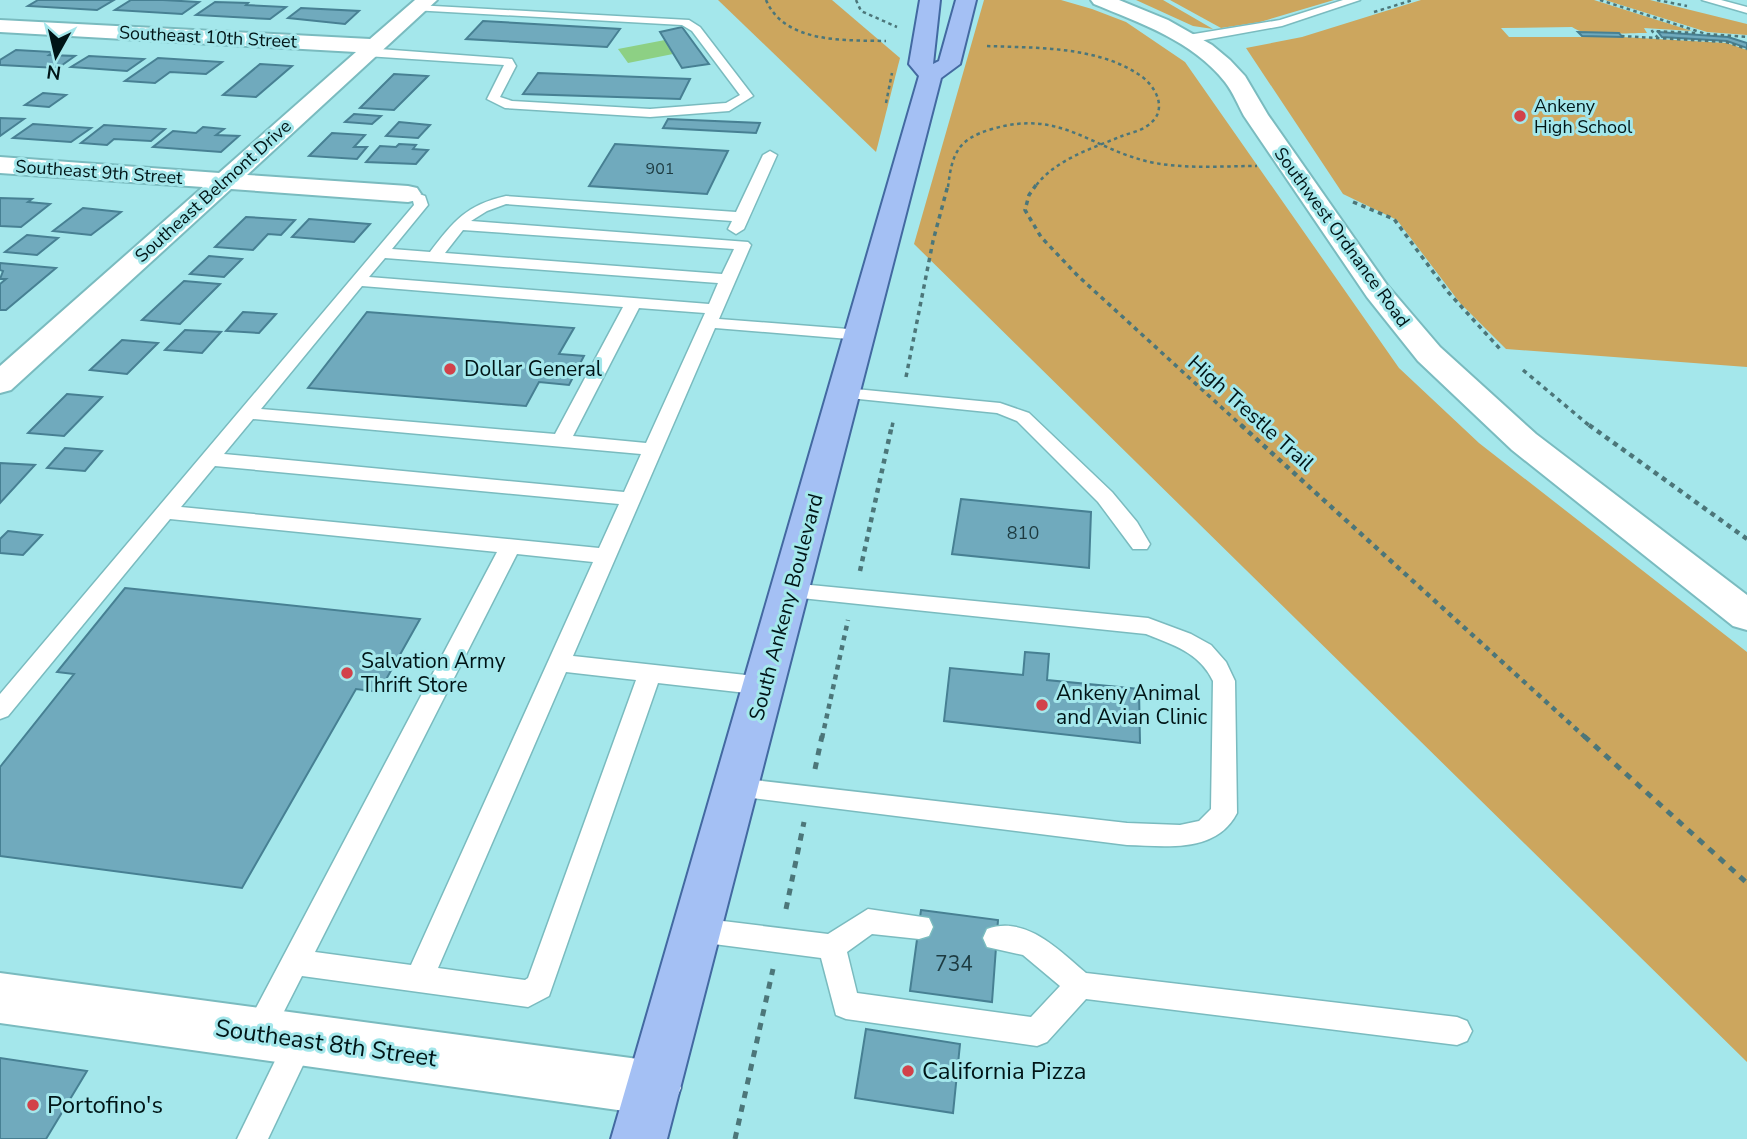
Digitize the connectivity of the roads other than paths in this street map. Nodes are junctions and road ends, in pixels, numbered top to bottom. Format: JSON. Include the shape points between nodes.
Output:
{"nodes":[{"id":1,"x":930,"y":0,"type":"edge"},
{"id":2,"x":966,"y":0,"type":"edge"},
{"id":3,"x":1101,"y":0,"type":"edge"},
{"id":4,"x":1354,"y":0,"type":"edge"},
{"id":5,"x":1708,"y":0,"type":"edge"},
{"id":6,"x":421,"y":4,"type":"edge"},
{"id":7,"x":1747,"y":10,"type":"edge"},
{"id":8,"x":0,"y":26,"type":"edge"},
{"id":9,"x":1188,"y":39,"type":"junction"},
{"id":10,"x":370,"y":49,"type":"junction"},
{"id":11,"x":931,"y":75,"type":"junction"},
{"id":12,"x":770,"y":155,"type":"dead end"},
{"id":13,"x":0,"y":166,"type":"edge"},
{"id":14,"x":226,"y":180,"type":"junction"},
{"id":15,"x":408,"y":194,"type":"joint"},
{"id":16,"x":741,"y":217,"type":"junction"},
{"id":17,"x":458,"y":225,"type":"junction"},
{"id":18,"x":729,"y":244,"type":"junction"},
{"id":19,"x":381,"y":253,"type":"junction"},
{"id":20,"x":434,"y":257,"type":"junction"},
{"id":21,"x":728,"y":279,"type":"junction"},
{"id":22,"x":357,"y":281,"type":"junction"},
{"id":23,"x":633,"y":303,"type":"junction"},
{"id":24,"x":712,"y":316,"type":"junction"},
{"id":25,"x":861,"y":335,"type":"junction"},
{"id":26,"x":0,"y":383,"type":"edge"},
{"id":27,"x":845,"y":393,"type":"junction"},
{"id":28,"x":248,"y":412,"type":"junction"},
{"id":29,"x":561,"y":441,"type":"junction"},
{"id":30,"x":653,"y":449,"type":"junction"},
{"id":31,"x":209,"y":459,"type":"junction"},
{"id":32,"x":631,"y":499,"type":"junction"},
{"id":33,"x":165,"y":512,"type":"junction"},
{"id":34,"x":1140,"y":544,"type":"dead end"},
{"id":35,"x":510,"y":546,"type":"junction"},
{"id":36,"x":606,"y":556,"type":"junction"},
{"id":37,"x":790,"y":591,"type":"junction"},
{"id":38,"x":1747,"y":616,"type":"edge"},
{"id":39,"x":558,"y":663,"type":"junction"},
{"id":40,"x":650,"y":674,"type":"junction"},
{"id":41,"x":764,"y":687,"type":"junction"},
{"id":42,"x":0,"y":710,"type":"edge"},
{"id":43,"x":737,"y":788,"type":"junction"},
{"id":44,"x":919,"y":927,"type":"dead end"},
{"id":45,"x":698,"y":930,"type":"junction"},
{"id":46,"x":997,"y":937,"type":"dead end"},
{"id":47,"x":832,"y":947,"type":"junction"},
{"id":48,"x":295,"y":962,"type":"junction"},
{"id":49,"x":419,"y":979,"type":"junction"},
{"id":50,"x":1080,"y":985,"type":"junction"},
{"id":51,"x":0,"y":998,"type":"edge"},
{"id":52,"x":1457,"y":1031,"type":"dead end"},
{"id":53,"x":279,"y":1036,"type":"junction"},
{"id":54,"x":646,"y":1114,"type":"edge"},
{"id":55,"x":252,"y":1139,"type":"edge"}],
"edges":[{"from":1,"to":11,"type":"main road","name":"South Ankeny Boulevard","via":[[920,64]]},
{"from":2,"to":11,"type":"main road","name":"South Ankeny Boulevard","via":[[949,64]]},
{"from":3,"to":9,"type":"street","name":"Southwest Ordnance Road"},
{"from":4,"to":9,"type":"lane","via":[[1282,23]]},
{"from":5,"to":7,"type":"lane"},
{"from":6,"to":10,"type":"street","name":"Southeast Belmont Drive"},
{"from":6,"to":10,"type":"lane","via":[[685,22],[696,29],[747,96],[729,107],[650,113],[510,105],[492,99],[508,62]]},
{"from":8,"to":10,"type":"street","name":"Southeast 10th Street"},
{"from":9,"to":38,"type":"street","name":"Southwest Ordnance Road","via":[[1237,81],[1256,116],[1377,291],[1454,380],[1555,468]]},
{"from":10,"to":14,"type":"street","name":"Southeast Belmont Drive"},
{"from":11,"to":25,"type":"main road","name":"South Ankeny Boulevard"},
{"from":12,"to":16,"type":"lane"},
{"from":13,"to":14,"type":"street","name":"Southeast 9th Street"},
{"from":14,"to":15,"type":"street","name":"Southeast 9th Street"},
{"from":14,"to":26,"type":"street","name":"Southeast Belmont Drive"},
{"from":15,"to":19,"type":"lane","via":[[420,199],[421,205]]},
{"from":16,"to":17,"type":"lane","via":[[506,200],[486,203]]},
{"from":16,"to":18,"type":"lane"},
{"from":17,"to":18,"type":"lane"},
{"from":17,"to":20,"type":"lane"},
{"from":18,"to":21,"type":"lane","via":[[743,245]]},
{"from":19,"to":20,"type":"lane"},
{"from":19,"to":22,"type":"lane"},
{"from":20,"to":21,"type":"lane"},
{"from":21,"to":24,"type":"lane"},
{"from":22,"to":23,"type":"lane"},
{"from":22,"to":28,"type":"lane"},
{"from":23,"to":24,"type":"lane"},
{"from":23,"to":29,"type":"lane"},
{"from":24,"to":25,"type":"lane"},
{"from":24,"to":30,"type":"lane"},
{"from":25,"to":27,"type":"main road","name":"South Ankeny Boulevard"},
{"from":27,"to":34,"type":"lane","via":[[1000,408],[1023,417],[1105,497]]},
{"from":27,"to":37,"type":"main road","name":"South Ankeny Boulevard"},
{"from":28,"to":29,"type":"lane"},
{"from":28,"to":31,"type":"lane"},
{"from":29,"to":30,"type":"lane"},
{"from":30,"to":32,"type":"lane"},
{"from":31,"to":32,"type":"lane"},
{"from":31,"to":33,"type":"lane"},
{"from":32,"to":36,"type":"lane"},
{"from":33,"to":35,"type":"lane"},
{"from":33,"to":42,"type":"lane"},
{"from":35,"to":36,"type":"lane"},
{"from":35,"to":48,"type":"lane"},
{"from":36,"to":39,"type":"lane"},
{"from":37,"to":41,"type":"main road","name":"South Ankeny Boulevard"},
{"from":37,"to":43,"type":"lane","via":[[1148,626],[1201,647],[1217,663],[1224,681],[1224,813],[1206,830],[1180,836],[1127,834]]},
{"from":39,"to":40,"type":"lane"},
{"from":39,"to":49,"type":"lane"},
{"from":40,"to":41,"type":"lane"},
{"from":40,"to":49,"type":"lane","via":[[539,987],[528,994]]},
{"from":41,"to":43,"type":"main road","name":"South Ankeny Boulevard"},
{"from":43,"to":45,"type":"main road","name":"South Ankeny Boulevard"},
{"from":44,"to":47,"type":"lane","via":[[868,920]]},
{"from":45,"to":47,"type":"lane"},
{"from":45,"to":54,"type":"main road","name":"South Ankeny Boulevard"},
{"from":46,"to":50,"type":"lane","via":[[1030,943]]},
{"from":47,"to":50,"type":"lane","via":[[846,1005],[1037,1032]]},
{"from":48,"to":49,"type":"lane"},
{"from":48,"to":53,"type":"lane"},
{"from":50,"to":52,"type":"lane"},
{"from":51,"to":53,"type":"street","name":"Southeast 8th Street"},
{"from":53,"to":54,"type":"street","name":"Southeast 8th Street"},
{"from":53,"to":55,"type":"lane"}]}
